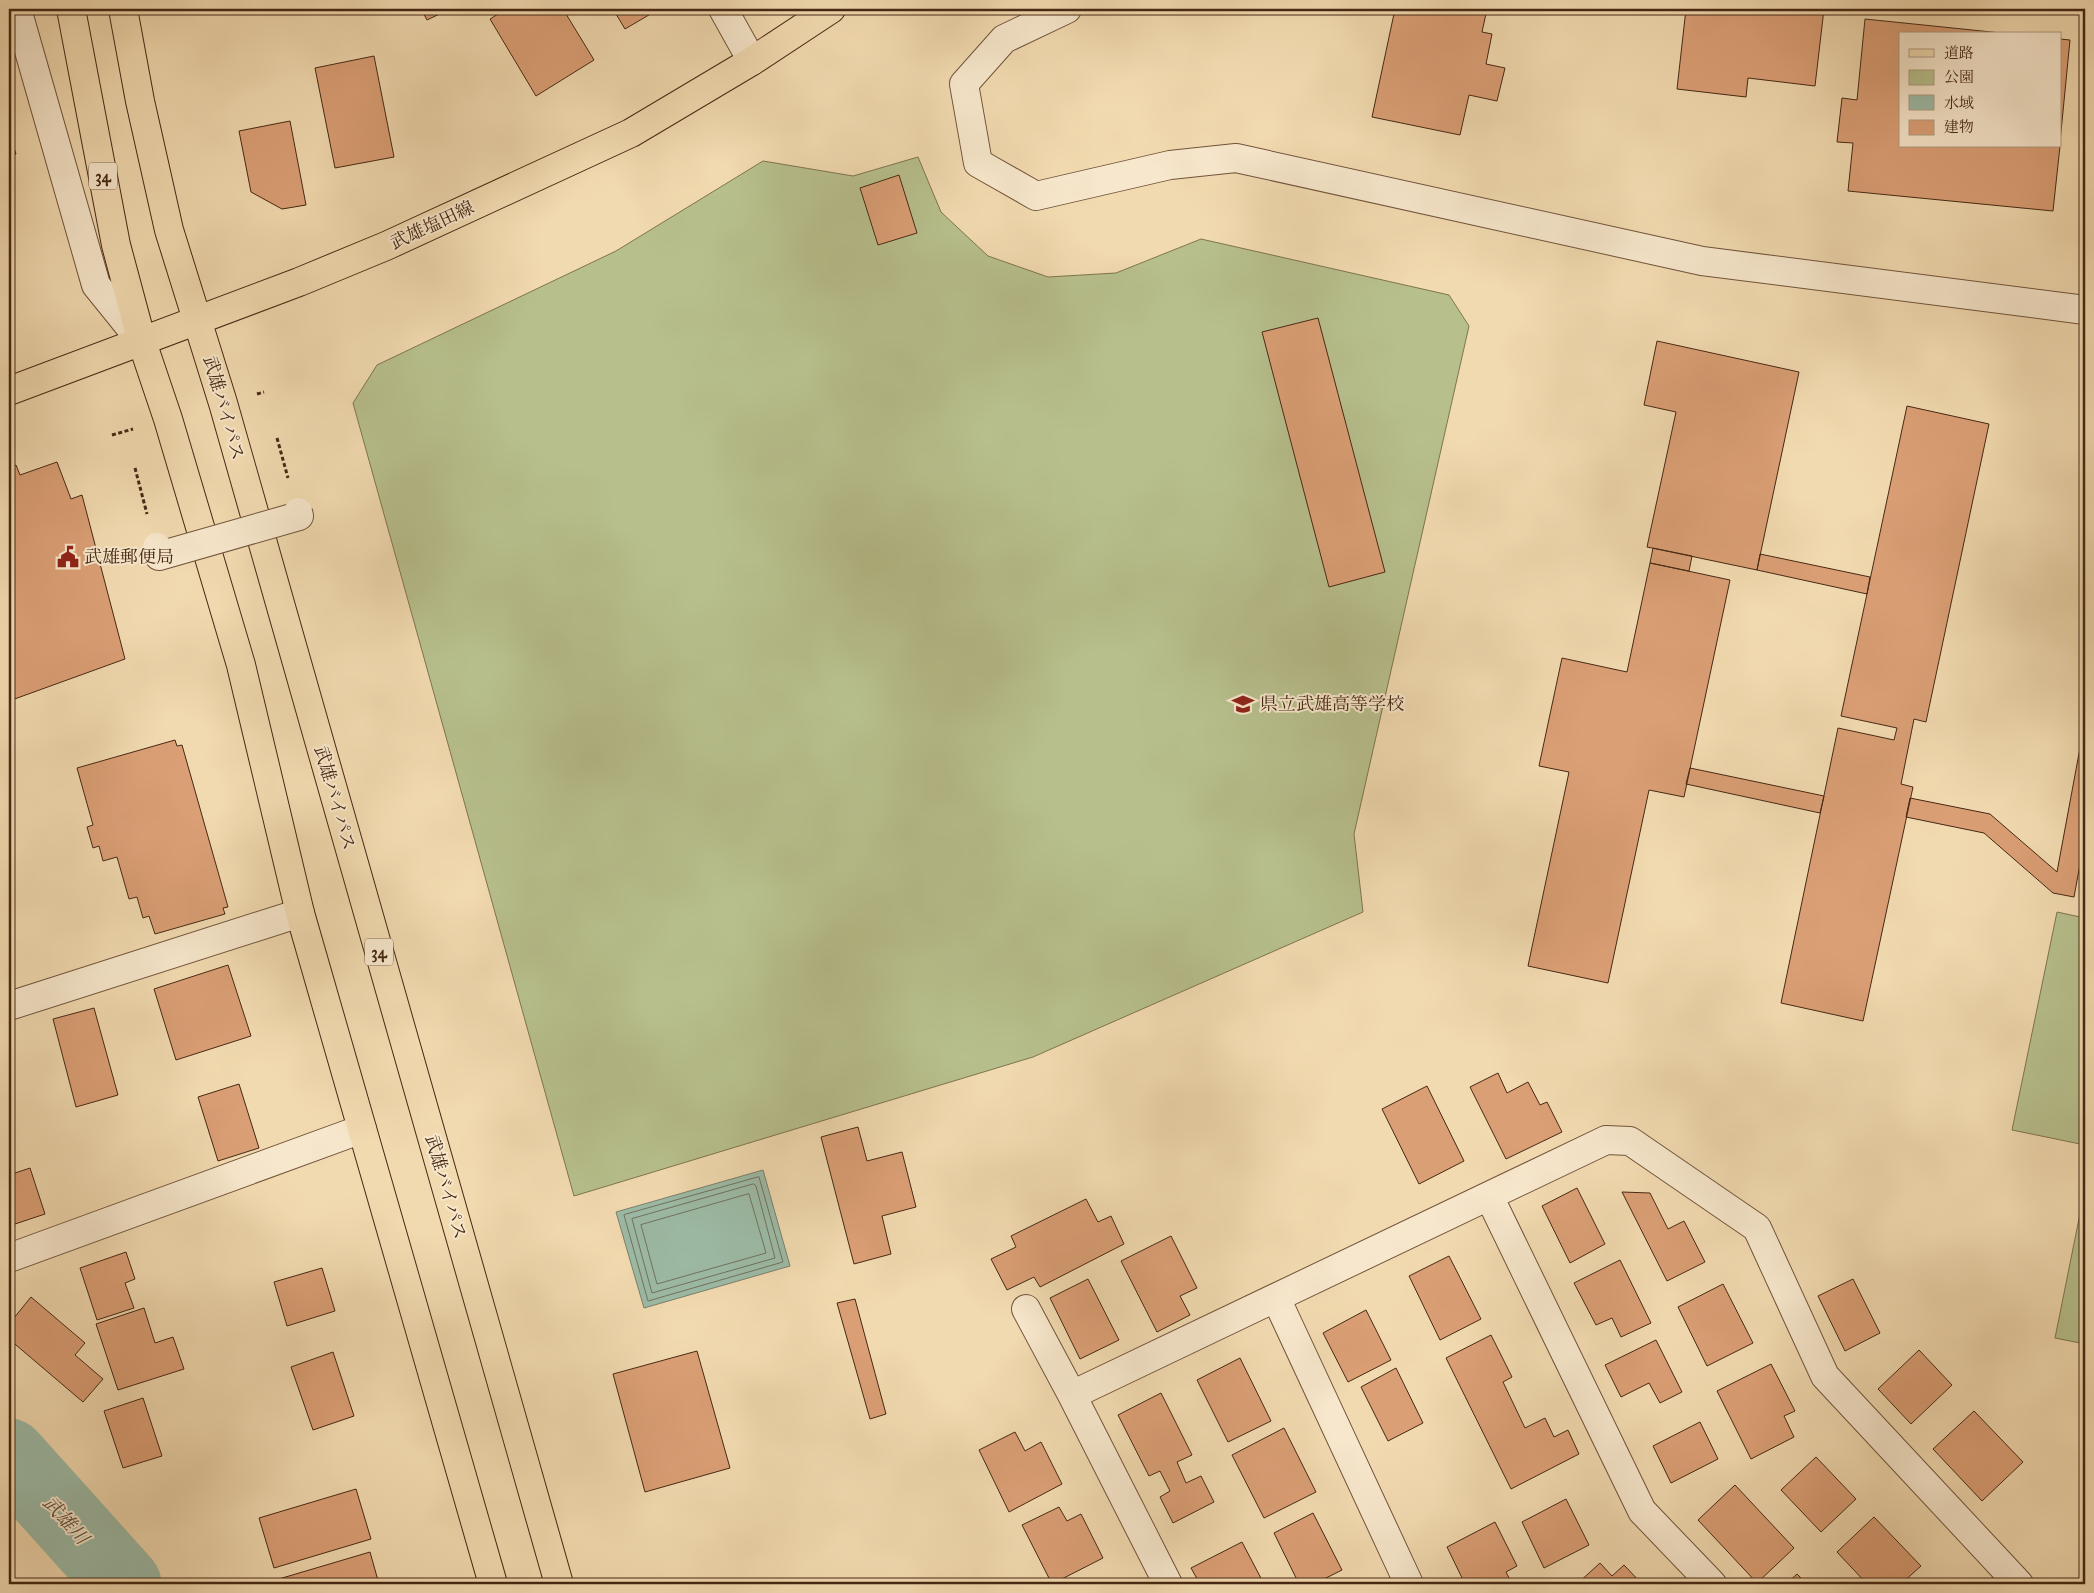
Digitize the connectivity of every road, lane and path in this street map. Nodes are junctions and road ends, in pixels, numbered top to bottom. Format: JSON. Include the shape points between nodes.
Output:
{"nodes":[{"id":1,"x":18,"y":9,"type":"edge"},
{"id":2,"x":71,"y":9,"type":"edge"},
{"id":3,"x":123,"y":9,"type":"edge"},
{"id":4,"x":723,"y":9,"type":"edge"},
{"id":5,"x":831,"y":9,"type":"edge"},
{"id":6,"x":1067,"y":9,"type":"edge"},
{"id":7,"x":752,"y":61,"type":"junction"},
{"id":8,"x":2085,"y":310,"type":"edge"},
{"id":9,"x":198,"y":321,"type":"junction"},
{"id":10,"x":142,"y":342,"type":"junction"},
{"id":11,"x":9,"y":391,"type":"edge"},
{"id":12,"x":277,"y":438,"type":"dead end"},
{"id":13,"x":135,"y":468,"type":"dead end"},
{"id":14,"x":298,"y":512,"type":"joint"},
{"id":15,"x":157,"y":548,"type":"joint"},
{"id":16,"x":300,"y":913,"type":"junction"},
{"id":17,"x":9,"y":1006,"type":"edge"},
{"id":18,"x":362,"y":1129,"type":"junction"},
{"id":19,"x":1489,"y":1196,"type":"junction"},
{"id":20,"x":9,"y":1258,"type":"edge"},
{"id":21,"x":1276,"y":1298,"type":"junction"},
{"id":22,"x":1026,"y":1309,"type":"dead end"},
{"id":23,"x":1072,"y":1395,"type":"junction"},
{"id":24,"x":493,"y":1584,"type":"edge"},
{"id":25,"x":559,"y":1584,"type":"edge"},
{"id":26,"x":1168,"y":1584,"type":"edge"},
{"id":27,"x":1408,"y":1584,"type":"edge"},
{"id":28,"x":1711,"y":1584,"type":"edge"},
{"id":29,"x":2019,"y":1584,"type":"edge"}],
"edges":[{"from":1,"to":10,"type":"street","via":[[96,285]]},
{"from":2,"to":10,"type":"main road","number":"34","via":[[116,245]]},
{"from":3,"to":9,"type":"main road","name":"武雄バイパス","number":"34","via":[[169,230]]},
{"from":4,"to":7,"type":"street"},
{"from":5,"to":7,"type":"main road","name":"武雄塩田線"},
{"from":6,"to":8,"type":"street","via":[[1004,40],[964,84],[978,162],[1036,196],[1170,165],[1236,158],[1702,261]]},
{"from":7,"to":9,"type":"main road","name":"武雄塩田線","via":[[631,133],[386,246]]},
{"from":9,"to":10,"type":"main road","name":"武雄塩田線"},
{"from":9,"to":25,"type":"main road","name":"武雄バイパス","number":"34"},
{"from":10,"to":11,"type":"main road","name":"武雄塩田線"},
{"from":10,"to":16,"type":"main road","number":"34","via":[[242,665]]},
{"from":12,"to":14,"type":"path"},
{"from":13,"to":15,"type":"path"},
{"from":14,"to":15,"type":"street","bridge":true,"via":[[299,516],[159,556]]},
{"from":16,"to":17,"type":"street"},
{"from":16,"to":18,"type":"main road","number":"34"},
{"from":18,"to":20,"type":"street"},
{"from":18,"to":24,"type":"main road","number":"34"},
{"from":19,"to":21,"type":"street"},
{"from":19,"to":28,"type":"street","via":[[1642,1510]]},
{"from":19,"to":29,"type":"street","via":[[1606,1140],[1630,1141],[1757,1228],[1825,1376]]},
{"from":21,"to":23,"type":"street"},
{"from":21,"to":27,"type":"street"},
{"from":22,"to":23,"type":"street"},
{"from":23,"to":26,"type":"street"}]}
